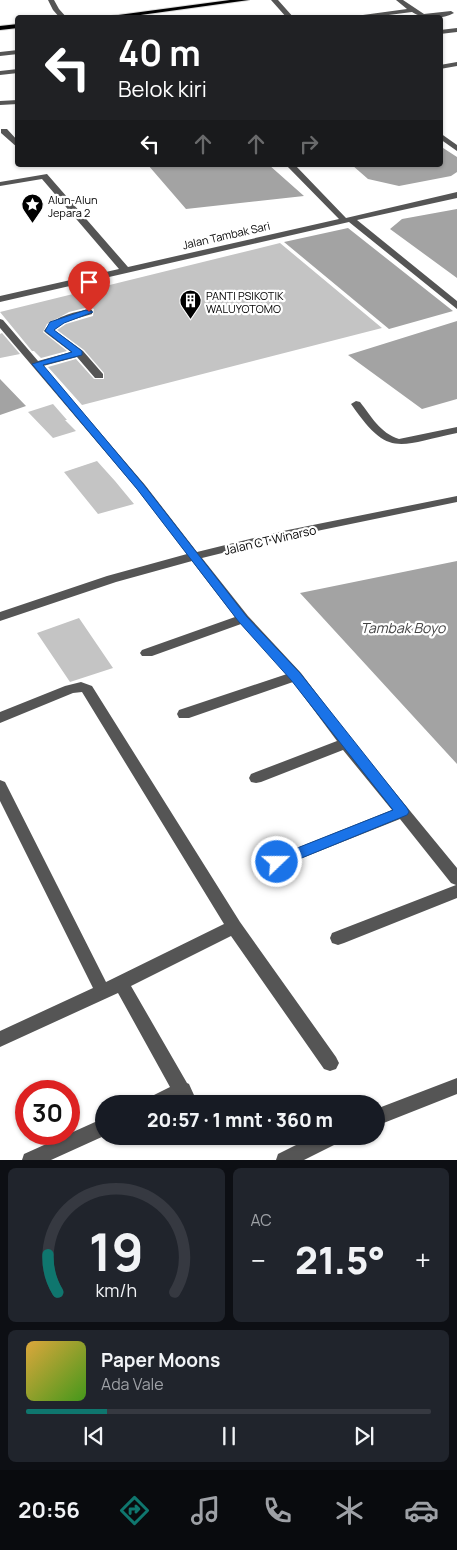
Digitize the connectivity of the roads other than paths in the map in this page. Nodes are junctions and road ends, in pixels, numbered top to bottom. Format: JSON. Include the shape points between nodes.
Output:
{"nodes":[{"id":1,"x":51,"y":0,"type":"edge"},
{"id":2,"x":246,"y":0,"type":"edge"},
{"id":3,"x":274,"y":0,"type":"edge"},
{"id":4,"x":399,"y":0,"type":"edge"},
{"id":5,"x":412,"y":10,"type":"junction"},
{"id":6,"x":455,"y":10,"type":"edge"},
{"id":7,"x":61,"y":15,"type":"edge"},
{"id":8,"x":142,"y":15,"type":"edge"},
{"id":9,"x":288,"y":15,"type":"edge"},
{"id":10,"x":370,"y":15,"type":"edge"},
{"id":11,"x":421,"y":15,"type":"edge"},
{"id":12,"x":433,"y":15,"type":"edge"},
{"id":13,"x":15,"y":26,"type":"edge"},
{"id":14,"x":0,"y":28,"type":"edge"},
{"id":15,"x":443,"y":28,"type":"edge"},
{"id":16,"x":457,"y":30,"type":"edge"},
{"id":17,"x":448,"y":31,"type":"junction"},
{"id":18,"x":443,"y":32,"type":"edge"},
{"id":19,"x":15,"y":52,"type":"edge"},
{"id":20,"x":0,"y":54,"type":"edge"},
{"id":21,"x":457,"y":64,"type":"edge"},
{"id":22,"x":443,"y":66,"type":"edge"},
{"id":23,"x":15,"y":71,"type":"edge"},
{"id":24,"x":0,"y":73,"type":"edge"},
{"id":25,"x":15,"y":102,"type":"edge"},
{"id":26,"x":0,"y":103,"type":"edge"},
{"id":27,"x":15,"y":129,"type":"edge"},
{"id":28,"x":2,"y":131,"type":"edge"},
{"id":29,"x":443,"y":137,"type":"edge"},
{"id":30,"x":15,"y":143,"type":"edge"},
{"id":31,"x":457,"y":149,"type":"edge"},
{"id":32,"x":36,"y":167,"type":"edge"},
{"id":33,"x":292,"y":167,"type":"edge"},
{"id":34,"x":44,"y":176,"type":"junction"},
{"id":35,"x":0,"y":184,"type":"edge"},
{"id":36,"x":457,"y":195,"type":"edge"},
{"id":37,"x":347,"y":219,"type":"junction"},
{"id":38,"x":125,"y":270,"type":"junction"},
{"id":39,"x":0,"y":299,"type":"edge"},
{"id":40,"x":457,"y":306,"type":"edge"},
{"id":41,"x":89,"y":312,"type":"dead end"},
{"id":42,"x":0,"y":322,"type":"edge"},
{"id":43,"x":79,"y":353,"type":"junction"},
{"id":44,"x":37,"y":364,"type":"junction"},
{"id":45,"x":99,"y":376,"type":"dead end"},
{"id":46,"x":356,"y":404,"type":"dead end"},
{"id":47,"x":457,"y":430,"type":"edge"},
{"id":48,"x":457,"y":500,"type":"edge"},
{"id":49,"x":195,"y":556,"type":"junction"},
{"id":50,"x":0,"y":617,"type":"edge"},
{"id":51,"x":243,"y":620,"type":"junction"},
{"id":52,"x":147,"y":653,"type":"dead end"},
{"id":53,"x":296,"y":676,"type":"junction"},
{"id":54,"x":184,"y":714,"type":"dead end"},
{"id":55,"x":0,"y":718,"type":"edge"},
{"id":56,"x":346,"y":742,"type":"junction"},
{"id":57,"x":256,"y":778,"type":"dead end"},
{"id":58,"x":0,"y":786,"type":"edge"},
{"id":59,"x":402,"y":812,"type":"junction"},
{"id":60,"x":277,"y":862,"type":"dead end"},
{"id":61,"x":457,"y":878,"type":"edge"},
{"id":62,"x":457,"y":892,"type":"edge"},
{"id":63,"x":234,"y":927,"type":"junction"},
{"id":64,"x":338,"y":938,"type":"dead end"},
{"id":65,"x":121,"y":983,"type":"junction"},
{"id":66,"x":103,"y":992,"type":"junction"},
{"id":67,"x":0,"y":1039,"type":"edge"},
{"id":68,"x":330,"y":1063,"type":"dead end"},
{"id":69,"x":457,"y":1086,"type":"edge"},
{"id":70,"x":185,"y":1095,"type":"edge"},
{"id":71,"x":385,"y":1114,"type":"edge"},
{"id":72,"x":95,"y":1131,"type":"edge"},
{"id":73,"x":315,"y":1145,"type":"edge"},
{"id":74,"x":31,"y":1160,"type":"edge"},
{"id":75,"x":285,"y":1160,"type":"edge"}],
"edges":[{"from":1,"to":7,"type":"street"},
{"from":2,"to":8,"type":"main road"},
{"from":3,"to":9,"type":"street"},
{"from":4,"to":5,"type":"street"},
{"from":5,"to":10,"type":"street"},
{"from":5,"to":11,"type":"street"},
{"from":6,"to":12,"type":"street"},
{"from":13,"to":14,"type":"main road"},
{"from":15,"to":17,"type":"street"},
{"from":16,"to":17,"type":"street"},
{"from":17,"to":18,"type":"street"},
{"from":19,"to":20,"type":"street"},
{"from":21,"to":22,"type":"street"},
{"from":23,"to":24,"type":"street"},
{"from":25,"to":26,"type":"street"},
{"from":27,"to":28,"type":"street"},
{"from":28,"to":30,"type":"street"},
{"from":29,"to":31,"type":"street"},
{"from":32,"to":34,"type":"street"},
{"from":33,"to":37,"type":"street"},
{"from":34,"to":35,"type":"street"},
{"from":34,"to":38,"type":"street"},
{"from":36,"to":37,"type":"street","name":"Jalan Tambak Sari"},
{"from":37,"to":38,"type":"street","name":"Jalan Tambak Sari"},
{"from":37,"to":40,"type":"street"},
{"from":38,"to":39,"type":"street","name":"Jalan Tambak Sari"},
{"from":41,"to":43,"type":"street","via":[[53,324],[49,331]]},
{"from":42,"to":44,"type":"street"},
{"from":43,"to":44,"type":"street"},
{"from":43,"to":45,"type":"street"},
{"from":44,"to":49,"type":"street"},
{"from":46,"to":47,"type":"street","via":[[380,435],[392,440],[400,442]]},
{"from":48,"to":49,"type":"street","name":"Jalan CT Winarso"},
{"from":49,"to":50,"type":"street","name":"Jalan CT Winarso","via":[[56,596]]},
{"from":49,"to":51,"type":"street"},
{"from":51,"to":52,"type":"street"},
{"from":51,"to":53,"type":"street"},
{"from":53,"to":54,"type":"street"},
{"from":53,"to":56,"type":"street"},
{"from":55,"to":63,"type":"street","via":[[70,689],[87,689]]},
{"from":56,"to":57,"type":"street"},
{"from":56,"to":59,"type":"street"},
{"from":58,"to":66,"type":"street"},
{"from":59,"to":60,"type":"street"},
{"from":59,"to":61,"type":"street"},
{"from":62,"to":64,"type":"street"},
{"from":63,"to":65,"type":"street"},
{"from":63,"to":68,"type":"street"},
{"from":65,"to":66,"type":"street"},
{"from":65,"to":70,"type":"street"},
{"from":66,"to":67,"type":"street"},
{"from":69,"to":71,"type":"street"},
{"from":72,"to":74,"type":"street"},
{"from":73,"to":75,"type":"street"}]}
